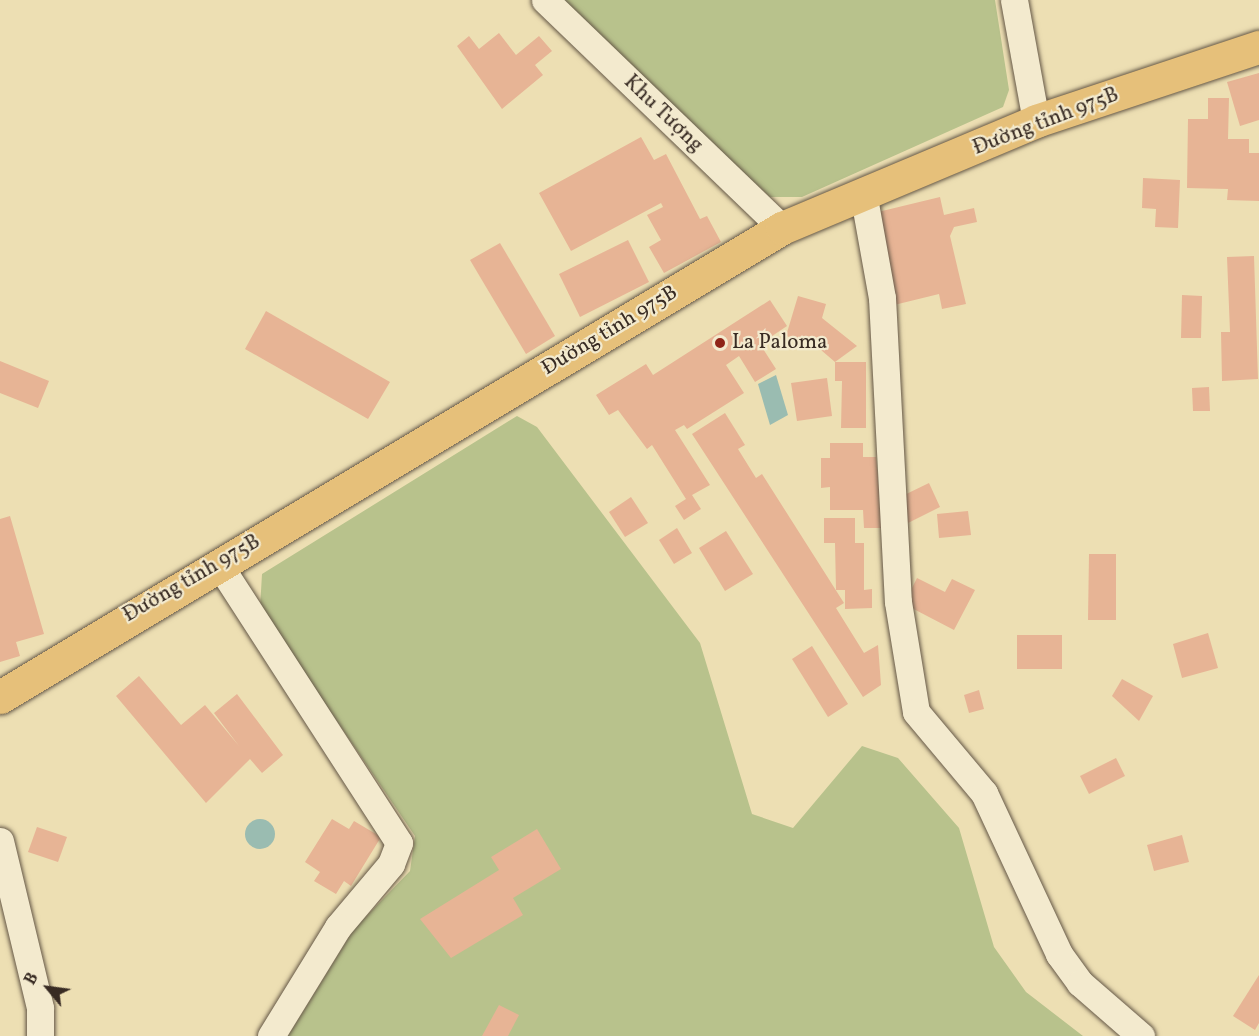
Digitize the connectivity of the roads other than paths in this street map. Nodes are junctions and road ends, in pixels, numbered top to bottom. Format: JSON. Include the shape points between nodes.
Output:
{"nodes":[{"id":1,"x":544,"y":0,"type":"edge"},
{"id":2,"x":1014,"y":0,"type":"edge"},
{"id":3,"x":1259,"y":47,"type":"edge"},
{"id":4,"x":1036,"y":121,"type":"junction"},
{"id":5,"x":864,"y":198,"type":"junction"},
{"id":6,"x":782,"y":228,"type":"junction"},
{"id":7,"x":218,"y":563,"type":"junction"},
{"id":8,"x":0,"y":697,"type":"edge"},
{"id":9,"x":0,"y":841,"type":"edge"},
{"id":10,"x":40,"y":1036,"type":"edge"},
{"id":11,"x":271,"y":1036,"type":"edge"},
{"id":12,"x":1141,"y":1036,"type":"edge"}],
"edges":[{"from":1,"to":6,"type":"street","name":"Khu Tượng"},
{"from":2,"to":4,"type":"street"},
{"from":3,"to":4,"type":"main road","name":"Đường tỉnh 975B"},
{"from":4,"to":5,"type":"main road","name":"Đường tỉnh 975B"},
{"from":5,"to":6,"type":"main road","name":"Đường tỉnh 975B"},
{"from":5,"to":12,"type":"street","via":[[882,298],[898,602],[916,712],[984,793],[1059,954],[1080,983]]},
{"from":6,"to":7,"type":"main road","name":"Đường tỉnh 975B"},
{"from":7,"to":8,"type":"main road","name":"Đường tỉnh 975B"},
{"from":7,"to":11,"type":"street","via":[[399,843],[391,864],[338,927]]},
{"from":9,"to":10,"type":"street","via":[[40,1008]]}]}
